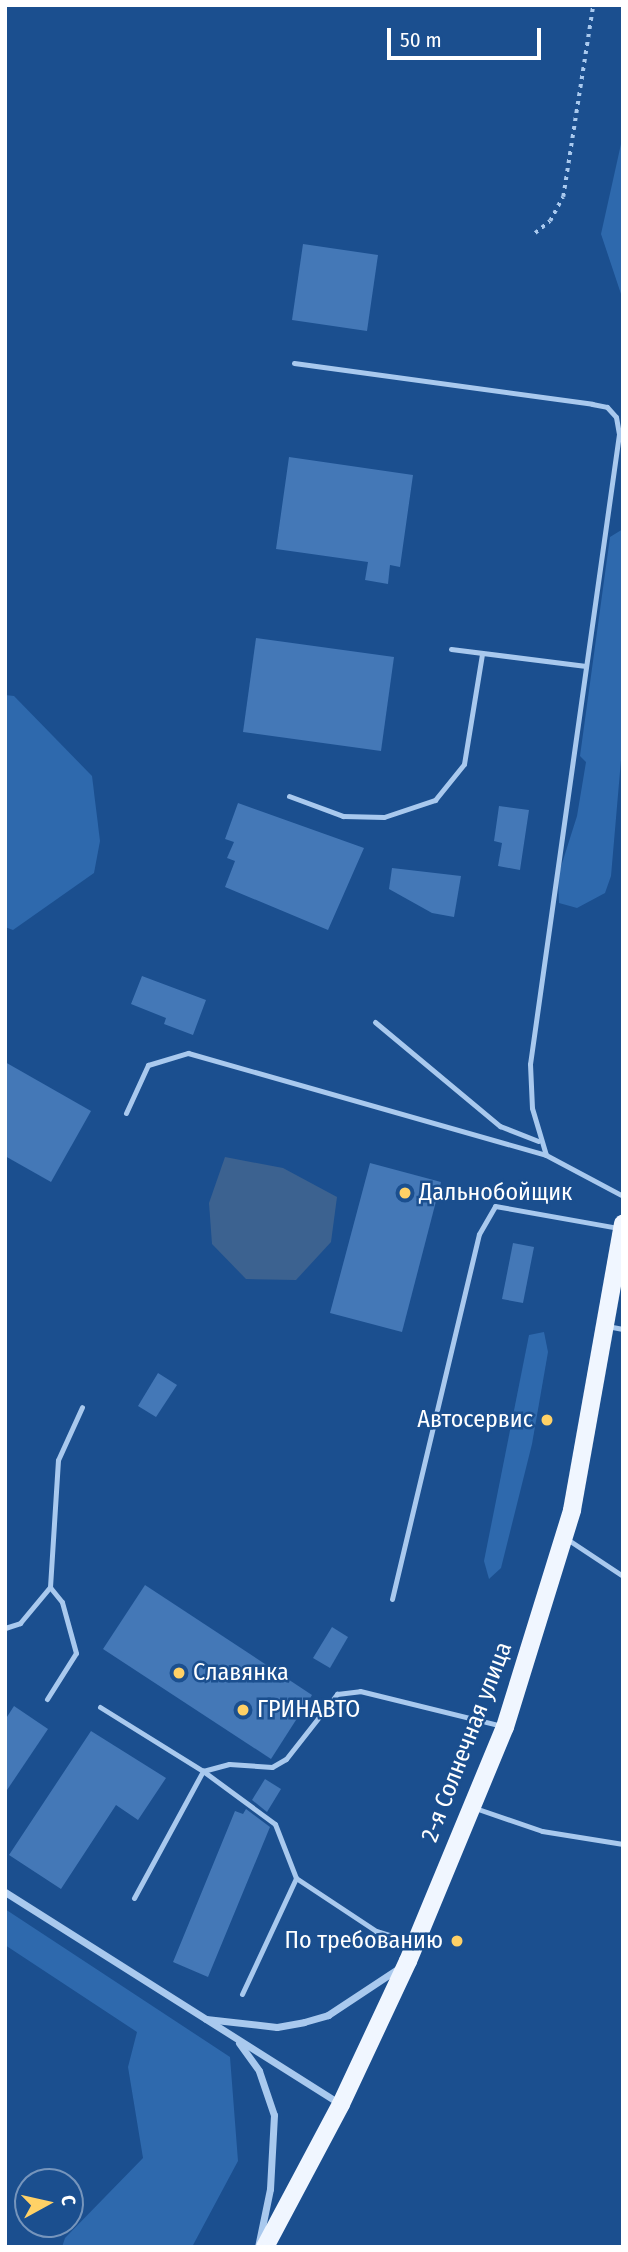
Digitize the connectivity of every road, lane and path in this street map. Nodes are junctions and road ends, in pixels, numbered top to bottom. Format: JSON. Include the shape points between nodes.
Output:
{"nodes":[{"id":1,"x":593,"y":5,"type":"edge"},
{"id":2,"x":535,"y":233,"type":"dead end"},
{"id":3,"x":294,"y":363,"type":"dead end"},
{"id":4,"x":451,"y":649,"type":"dead end"},
{"id":5,"x":482,"y":654,"type":"junction"},
{"id":6,"x":586,"y":666,"type":"junction"},
{"id":7,"x":289,"y":796,"type":"dead end"},
{"id":8,"x":375,"y":1022,"type":"dead end"},
{"id":9,"x":126,"y":1114,"type":"dead end"},
{"id":10,"x":538,"y":1141,"type":"junction"},
{"id":11,"x":546,"y":1155,"type":"junction"},
{"id":12,"x":623,"y":1196,"type":"edge"},
{"id":13,"x":622,"y":1226,"type":"edge"},
{"id":14,"x":615,"y":1327,"type":"edge"},
{"id":15,"x":82,"y":1407,"type":"dead end"},
{"id":16,"x":564,"y":1538,"type":"junction"},
{"id":17,"x":623,"y":1576,"type":"edge"},
{"id":18,"x":50,"y":1587,"type":"junction"},
{"id":19,"x":392,"y":1599,"type":"dead end"},
{"id":20,"x":5,"y":1628,"type":"edge"},
{"id":21,"x":47,"y":1699,"type":"dead end"},
{"id":22,"x":100,"y":1707,"type":"dead end"},
{"id":23,"x":505,"y":1727,"type":"junction"},
{"id":24,"x":203,"y":1771,"type":"junction"},
{"id":25,"x":472,"y":1807,"type":"junction"},
{"id":26,"x":623,"y":1843,"type":"edge"},
{"id":27,"x":296,"y":1878,"type":"junction"},
{"id":28,"x":5,"y":1892,"type":"edge"},
{"id":29,"x":134,"y":1898,"type":"dead end"},
{"id":30,"x":415,"y":1942,"type":"junction"},
{"id":31,"x":408,"y":1961,"type":"junction"},
{"id":32,"x":242,"y":1994,"type":"dead end"},
{"id":33,"x":204,"y":2018,"type":"junction"},
{"id":34,"x":237,"y":2040,"type":"junction"},
{"id":35,"x":341,"y":2104,"type":"junction"},
{"id":36,"x":258,"y":2247,"type":"edge"},
{"id":37,"x":265,"y":2247,"type":"edge"}],
"edges":[{"from":1,"to":2,"type":"path","via":[[563,197],[550,221]]},
{"from":3,"to":6,"type":"lane","via":[[607,407],[616,417],[619,434]]},
{"from":4,"to":5,"type":"lane"},
{"from":5,"to":6,"type":"lane"},
{"from":5,"to":7,"type":"lane","via":[[464,764],[435,800],[384,817],[357,816]]},
{"from":6,"to":10,"type":"lane","via":[[530,1064]]},
{"from":8,"to":10,"type":"lane","via":[[500,1126]]},
{"from":9,"to":11,"type":"lane","via":[[148,1065],[188,1053]]},
{"from":10,"to":11,"type":"lane"},
{"from":11,"to":12,"type":"lane"},
{"from":13,"to":14,"type":"main road","name":"2-я Солнечная улица"},
{"from":13,"to":19,"type":"lane","via":[[495,1206],[479,1234]]},
{"from":14,"to":16,"type":"main road","name":"2-я Солнечная улица"},
{"from":15,"to":18,"type":"lane","via":[[58,1460]]},
{"from":16,"to":17,"type":"lane"},
{"from":16,"to":23,"type":"main road","name":"2-я Солнечная улица"},
{"from":18,"to":20,"type":"lane","via":[[20,1623]]},
{"from":18,"to":21,"type":"lane","via":[[62,1602],[76,1653]]},
{"from":22,"to":24,"type":"lane"},
{"from":23,"to":24,"type":"lane","via":[[360,1691],[337,1694],[286,1759],[272,1767],[229,1764]]},
{"from":23,"to":25,"type":"main road","name":"2-я Солнечная улица"},
{"from":24,"to":27,"type":"lane","via":[[275,1824]]},
{"from":24,"to":29,"type":"lane"},
{"from":25,"to":26,"type":"lane","via":[[542,1831]]},
{"from":25,"to":30,"type":"main road","name":"2-я Солнечная улица"},
{"from":27,"to":30,"type":"lane","via":[[376,1931]]},
{"from":27,"to":32,"type":"lane"},
{"from":28,"to":33,"type":"street"},
{"from":30,"to":31,"type":"main road","name":"2-я Солнечная улица"},
{"from":31,"to":33,"type":"street","via":[[351,2001],[304,2022],[278,2027]]},
{"from":31,"to":35,"type":"main road","name":"2-я Солнечная улица"},
{"from":33,"to":34,"type":"street"},
{"from":34,"to":35,"type":"street"},
{"from":34,"to":36,"type":"street","via":[[258,2071],[274,2115],[273,2166]]},
{"from":35,"to":37,"type":"main road","name":"2-я Солнечная улица"}]}
